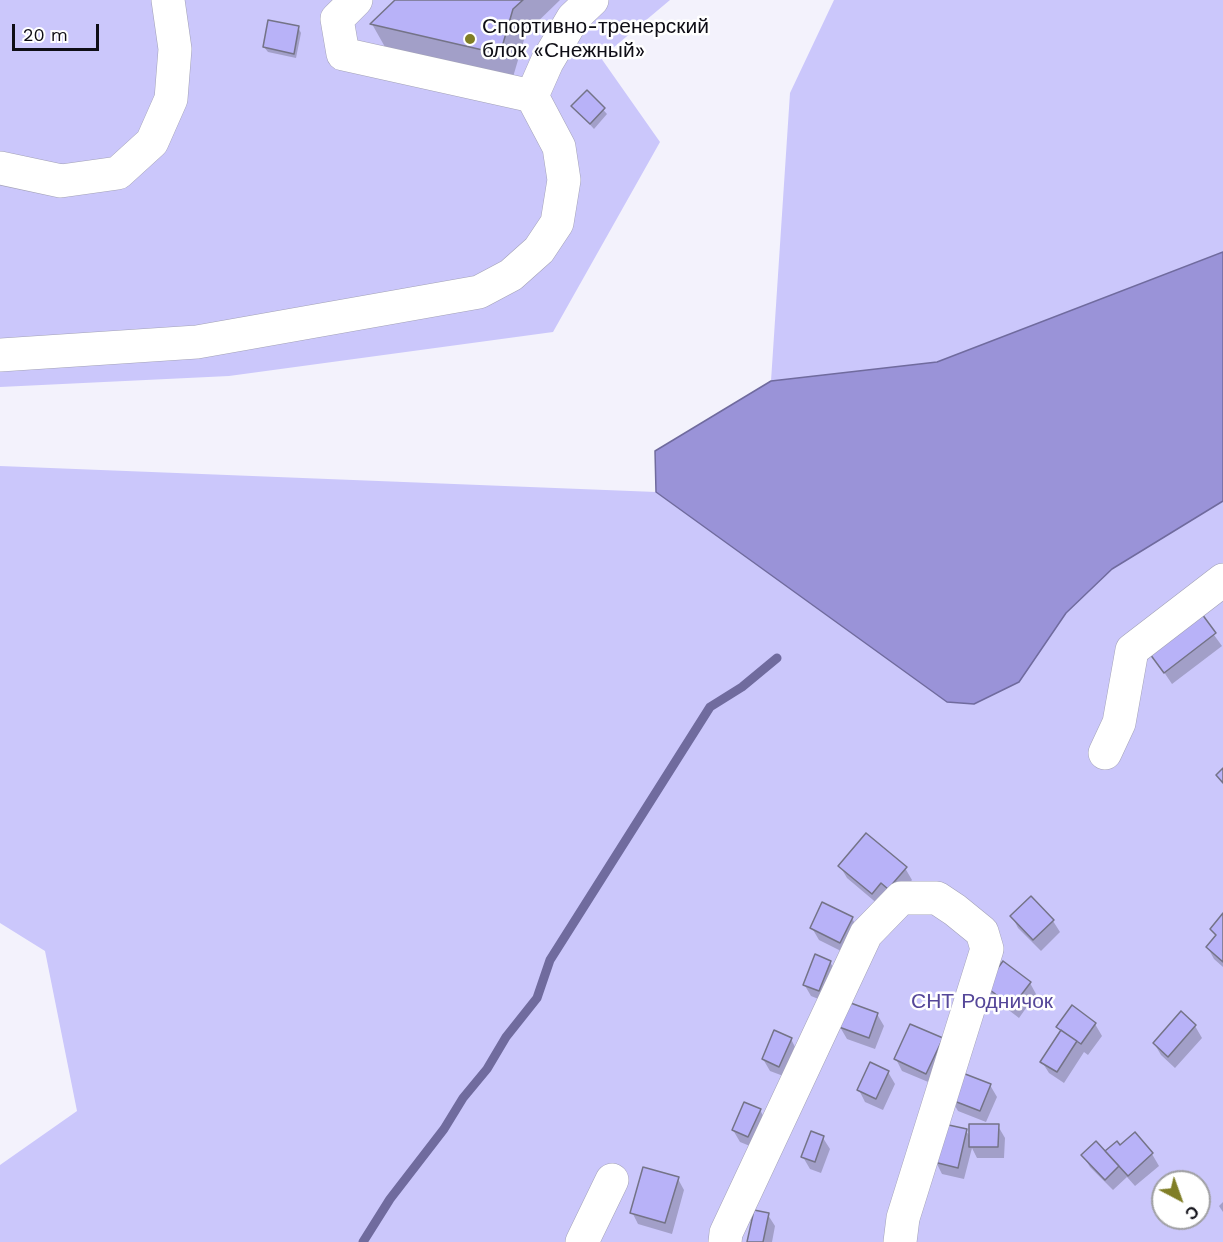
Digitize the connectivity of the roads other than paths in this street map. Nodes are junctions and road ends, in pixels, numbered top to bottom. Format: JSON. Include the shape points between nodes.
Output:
{"nodes":[{"id":1,"x":168,"y":0,"type":"edge"},
{"id":2,"x":356,"y":0,"type":"edge"},
{"id":3,"x":592,"y":0,"type":"edge"},
{"id":4,"x":532,"y":96,"type":"junction"},
{"id":5,"x":0,"y":168,"type":"edge"},
{"id":6,"x":0,"y":355,"type":"edge"},
{"id":7,"x":1223,"y":580,"type":"edge"},
{"id":8,"x":1106,"y":753,"type":"dead end"},
{"id":9,"x":612,"y":1180,"type":"dead end"},
{"id":10,"x":582,"y":1242,"type":"edge"},
{"id":11,"x":725,"y":1242,"type":"edge"},
{"id":12,"x":900,"y":1242,"type":"edge"}],
"edges":[{"from":1,"to":5,"type":"street","via":[[176,49],[171,99],[152,142],[118,173],[61,181]]},
{"from":2,"to":4,"type":"street","via":[[337,19],[343,54]]},
{"from":3,"to":4,"type":"street","via":[[573,18]]},
{"from":4,"to":6,"type":"street","via":[[559,147],[564,180],[557,222],[539,250],[511,275],[479,292],[196,342]]},
{"from":7,"to":8,"type":"street","via":[[1132,650],[1119,723]]},
{"from":9,"to":10,"type":"street"},
{"from":11,"to":12,"type":"street","via":[[866,934],[901,898],[937,898],[982,932],[987,949],[903,1218]]}]}
